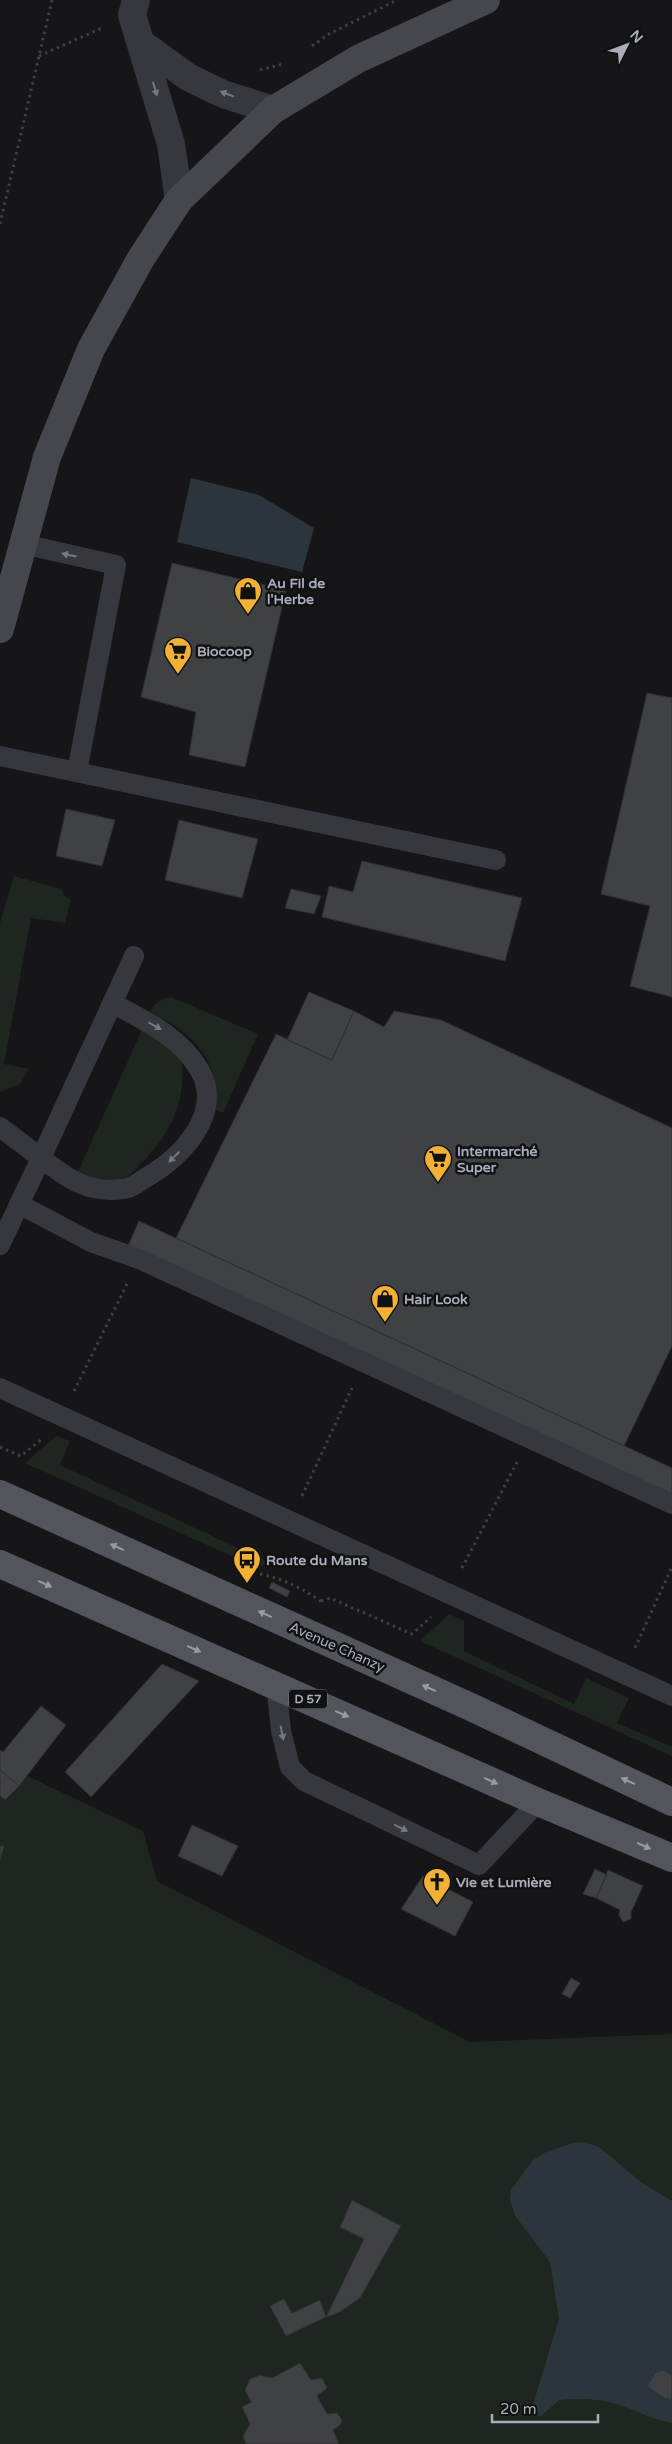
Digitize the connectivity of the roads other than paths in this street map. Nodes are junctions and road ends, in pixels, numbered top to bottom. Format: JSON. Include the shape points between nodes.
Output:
{"nodes":[{"id":1,"x":486,"y":0,"type":"edge"},
{"id":2,"x":134,"y":7,"type":"edge"},
{"id":3,"x":142,"y":42,"type":"junction"},
{"id":4,"x":273,"y":110,"type":"junction"},
{"id":5,"x":179,"y":200,"type":"junction"},
{"id":6,"x":23,"y":544,"type":"junction"},
{"id":7,"x":0,"y":629,"type":"edge"},
{"id":8,"x":0,"y":756,"type":"edge"},
{"id":9,"x":77,"y":772,"type":"junction"},
{"id":10,"x":496,"y":860,"type":"dead end"},
{"id":11,"x":134,"y":956,"type":"dead end"},
{"id":12,"x":112,"y":1003,"type":"junction"},
{"id":13,"x":0,"y":1127,"type":"edge"},
{"id":14,"x":41,"y":1158,"type":"junction"},
{"id":15,"x":19,"y":1204,"type":"junction"},
{"id":16,"x":0,"y":1244,"type":"edge"},
{"id":17,"x":0,"y":1388,"type":"edge"},
{"id":18,"x":0,"y":1494,"type":"edge"},
{"id":19,"x":672,"y":1504,"type":"edge"},
{"id":20,"x":0,"y":1564,"type":"edge"},
{"id":21,"x":276,"y":1684,"type":"junction"},
{"id":22,"x":672,"y":1696,"type":"edge"},
{"id":23,"x":538,"y":1802,"type":"junction"},
{"id":24,"x":672,"y":1802,"type":"edge"},
{"id":25,"x":672,"y":1858,"type":"edge"}],
"edges":[{"from":1,"to":4,"type":"street","via":[[358,59]]},
{"from":2,"to":3,"type":"street"},
{"from":4,"to":3,"type":"street","one_way":true,"via":[[224,94],[188,76]]},
{"from":3,"to":5,"type":"street","one_way":true,"via":[[171,144]]},
{"from":4,"to":5,"type":"street"},
{"from":5,"to":6,"type":"street","via":[[140,260],[91,349],[47,457]]},
{"from":6,"to":7,"type":"street"},
{"from":9,"to":6,"type":"lane","one_way":true,"via":[[116,565]]},
{"from":8,"to":9,"type":"lane"},
{"from":9,"to":10,"type":"lane"},
{"from":11,"to":12,"type":"lane"},
{"from":12,"to":14,"type":"lane"},
{"from":12,"to":14,"type":"lane","one_way":true,"via":[[162,1030],[200,1070],[207,1104],[201,1125],[173,1159],[126,1189],[107,1190],[73,1182]]},
{"from":13,"to":14,"type":"lane"},
{"from":14,"to":15,"type":"lane"},
{"from":15,"to":16,"type":"lane"},
{"from":15,"to":19,"type":"lane","via":[[92,1242],[139,1259]]},
{"from":17,"to":22,"type":"lane"},
{"from":24,"to":18,"type":"main road","name":"Avenue Chanzy","one_way":true,"via":[[473,1708]]},
{"from":20,"to":21,"type":"main road","number":"D 57","one_way":true},
{"from":21,"to":23,"type":"main road","number":"D 57","one_way":true},
{"from":21,"to":23,"type":"lane","one_way":true,"via":[[281,1731],[290,1767],[304,1781],[479,1866]]},
{"from":23,"to":25,"type":"main road","number":"D 57","one_way":true}]}
